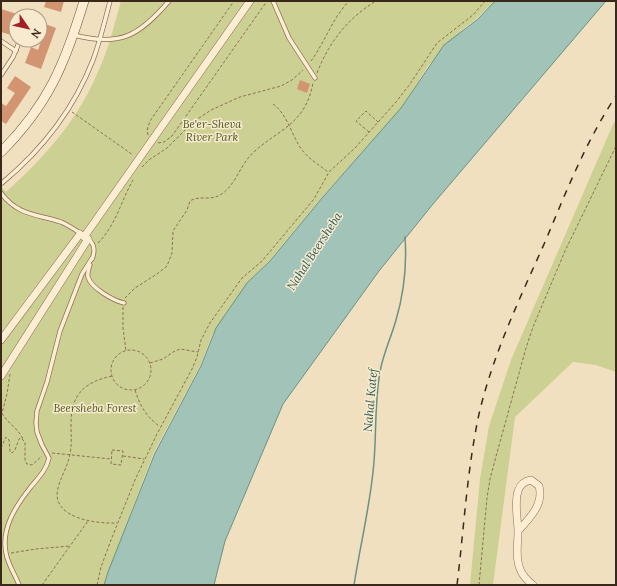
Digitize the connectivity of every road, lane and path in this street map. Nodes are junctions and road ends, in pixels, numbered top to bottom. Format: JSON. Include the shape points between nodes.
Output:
{"nodes":[{"id":1,"x":84,"y":1,"type":"edge"},
{"id":2,"x":110,"y":1,"type":"edge"},
{"id":3,"x":169,"y":1,"type":"edge"},
{"id":4,"x":234,"y":1,"type":"edge"},
{"id":5,"x":250,"y":1,"type":"edge"},
{"id":6,"x":267,"y":1,"type":"edge"},
{"id":7,"x":273,"y":1,"type":"edge"},
{"id":8,"x":349,"y":1,"type":"edge"},
{"id":9,"x":376,"y":1,"type":"edge"},
{"id":10,"x":485,"y":1,"type":"edge"},
{"id":11,"x":74,"y":35,"type":"junction"},
{"id":12,"x":100,"y":39,"type":"junction"},
{"id":13,"x":1,"y":41,"type":"edge"},
{"id":14,"x":17,"y":48,"type":"edge"},
{"id":15,"x":16,"y":51,"type":"junction"},
{"id":16,"x":306,"y":66,"type":"junction"},
{"id":17,"x":1,"y":75,"type":"edge"},
{"id":18,"x":315,"y":78,"type":"junction"},
{"id":19,"x":273,"y":104,"type":"dead end"},
{"id":20,"x":68,"y":110,"type":"junction"},
{"id":21,"x":378,"y":122,"type":"junction"},
{"id":22,"x":288,"y":125,"type":"junction"},
{"id":23,"x":369,"y":132,"type":"junction"},
{"id":24,"x":152,"y":140,"type":"junction"},
{"id":25,"x":616,"y":146,"type":"edge"},
{"id":26,"x":1,"y":152,"type":"edge"},
{"id":27,"x":139,"y":159,"type":"junction"},
{"id":28,"x":139,"y":170,"type":"dead end"},
{"id":29,"x":329,"y":172,"type":"junction"},
{"id":30,"x":135,"y":176,"type":"dead end"},
{"id":31,"x":2,"y":183,"type":"dead end"},
{"id":32,"x":1,"y":193,"type":"edge"},
{"id":33,"x":84,"y":237,"type":"junction"},
{"id":34,"x":94,"y":246,"type":"junction"},
{"id":35,"x":92,"y":258,"type":"junction"},
{"id":36,"x":124,"y":303,"type":"junction"},
{"id":37,"x":1,"y":340,"type":"edge"},
{"id":38,"x":126,"y":351,"type":"junction"},
{"id":39,"x":198,"y":352,"type":"junction"},
{"id":40,"x":150,"y":363,"type":"junction"},
{"id":41,"x":8,"y":366,"type":"junction"},
{"id":42,"x":1,"y":376,"type":"edge"},
{"id":43,"x":112,"y":376,"type":"junction"},
{"id":44,"x":135,"y":389,"type":"junction"},
{"id":45,"x":160,"y":427,"type":"junction"},
{"id":46,"x":24,"y":440,"type":"junction"},
{"id":47,"x":1,"y":448,"type":"edge"},
{"id":48,"x":47,"y":452,"type":"junction"},
{"id":49,"x":70,"y":454,"type":"junction"},
{"id":50,"x":122,"y":456,"type":"junction"},
{"id":51,"x":111,"y":459,"type":"junction"},
{"id":52,"x":144,"y":459,"type":"junction"},
{"id":53,"x":88,"y":521,"type":"junction"},
{"id":54,"x":117,"y":523,"type":"junction"},
{"id":55,"x":518,"y":531,"type":"junction"},
{"id":56,"x":70,"y":546,"type":"junction"},
{"id":57,"x":6,"y":554,"type":"junction"},
{"id":58,"x":19,"y":585,"type":"edge"},
{"id":59,"x":42,"y":585,"type":"edge"},
{"id":60,"x":97,"y":585,"type":"edge"},
{"id":61,"x":479,"y":585,"type":"edge"},
{"id":62,"x":533,"y":585,"type":"edge"}],
"edges":[{"from":1,"to":11,"type":"street"},
{"from":2,"to":12,"type":"lane"},
{"from":3,"to":12,"type":"lane","via":[[143,27],[128,36],[113,40]]},
{"from":4,"to":24,"type":"path","via":[[150,121],[147,130]]},
{"from":5,"to":24,"type":"street"},
{"from":6,"to":24,"type":"path","via":[[172,136],[160,143]]},
{"from":7,"to":16,"type":"lane"},
{"from":8,"to":16,"type":"path"},
{"from":9,"to":18,"type":"path","via":[[356,15],[337,35]]},
{"from":10,"to":21,"type":"path","via":[[437,43],[402,94]]},
{"from":11,"to":12,"type":"lane"},
{"from":11,"to":26,"type":"street","via":[[50,89],[28,122]]},
{"from":12,"to":20,"type":"lane","via":[[87,75]]},
{"from":13,"to":15,"type":"lane"},
{"from":14,"to":15,"type":"lane"},
{"from":15,"to":17,"type":"lane"},
{"from":16,"to":18,"type":"lane"},
{"from":16,"to":28,"type":"path","via":[[292,80],[281,86],[240,97],[211,110]]},
{"from":18,"to":22,"type":"path","via":[[304,109]]},
{"from":19,"to":22,"type":"path","via":[[281,111]]},
{"from":20,"to":27,"type":"path"},
{"from":20,"to":31,"type":"lane","via":[[42,146]]},
{"from":21,"to":23,"type":"path"},
{"from":21,"to":23,"type":"path","via":[[366,111],[356,121]]},
{"from":22,"to":29,"type":"path","via":[[309,158]]},
{"from":22,"to":36,"type":"path","via":[[254,152],[221,195],[190,201],[173,231],[172,253],[167,266],[133,289]]},
{"from":23,"to":29,"type":"path"},
{"from":24,"to":27,"type":"street"},
{"from":25,"to":61,"type":"path","via":[[565,251],[526,348],[490,479]]},
{"from":27,"to":33,"type":"street"},
{"from":29,"to":39,"type":"path","via":[[314,199],[262,261],[242,278],[210,323]]},
{"from":30,"to":34,"type":"path","via":[[112,225]]},
{"from":32,"to":33,"type":"lane","via":[[27,213],[61,222]]},
{"from":33,"to":34,"type":"lane"},
{"from":33,"to":37,"type":"street"},
{"from":33,"to":41,"type":"street"},
{"from":34,"to":35,"type":"lane"},
{"from":35,"to":36,"type":"lane","via":[[88,271],[91,283],[116,301]]},
{"from":35,"to":48,"type":"lane","via":[[82,274],[60,331],[37,411],[37,432]]},
{"from":36,"to":38,"type":"path","via":[[123,328]]},
{"from":38,"to":40,"type":"path","via":[[139,352]]},
{"from":38,"to":43,"type":"path","via":[[119,354],[113,362]]},
{"from":39,"to":40,"type":"path","via":[[180,349],[162,360]]},
{"from":39,"to":45,"type":"path","via":[[192,369]]},
{"from":40,"to":44,"type":"path","via":[[148,381]]},
{"from":41,"to":42,"type":"street"},
{"from":41,"to":46,"type":"path","via":[[11,375],[2,413]]},
{"from":43,"to":44,"type":"path","via":[[120,386],[129,390]]},
{"from":43,"to":49,"type":"path","via":[[93,381],[77,396],[71,415]]},
{"from":44,"to":45,"type":"path","via":[[138,401],[146,414]]},
{"from":45,"to":52,"type":"path"},
{"from":46,"to":47,"type":"path","via":[[19,439],[15,450],[10,452],[9,440],[6,438]]},
{"from":46,"to":48,"type":"path","via":[[27,464],[32,465]]},
{"from":48,"to":49,"type":"path"},
{"from":48,"to":57,"type":"lane","via":[[49,458],[45,471],[11,517],[7,527]]},
{"from":49,"to":51,"type":"path"},
{"from":49,"to":53,"type":"path","via":[[58,488],[59,504],[70,514]]},
{"from":50,"to":51,"type":"path","via":[[121,465],[111,464]]},
{"from":50,"to":51,"type":"path","via":[[123,451],[112,450]]},
{"from":50,"to":52,"type":"path"},
{"from":52,"to":54,"type":"path"},
{"from":53,"to":54,"type":"path"},
{"from":53,"to":56,"type":"path"},
{"from":54,"to":60,"type":"path"},
{"from":55,"to":55,"type":"street","via":[[538,507],[539,486],[531,480],[523,483],[518,492]]},
{"from":55,"to":62,"type":"street","via":[[517,558],[520,570]]},
{"from":56,"to":57,"type":"path"},
{"from":56,"to":59,"type":"path"},
{"from":57,"to":58,"type":"lane"}]}
